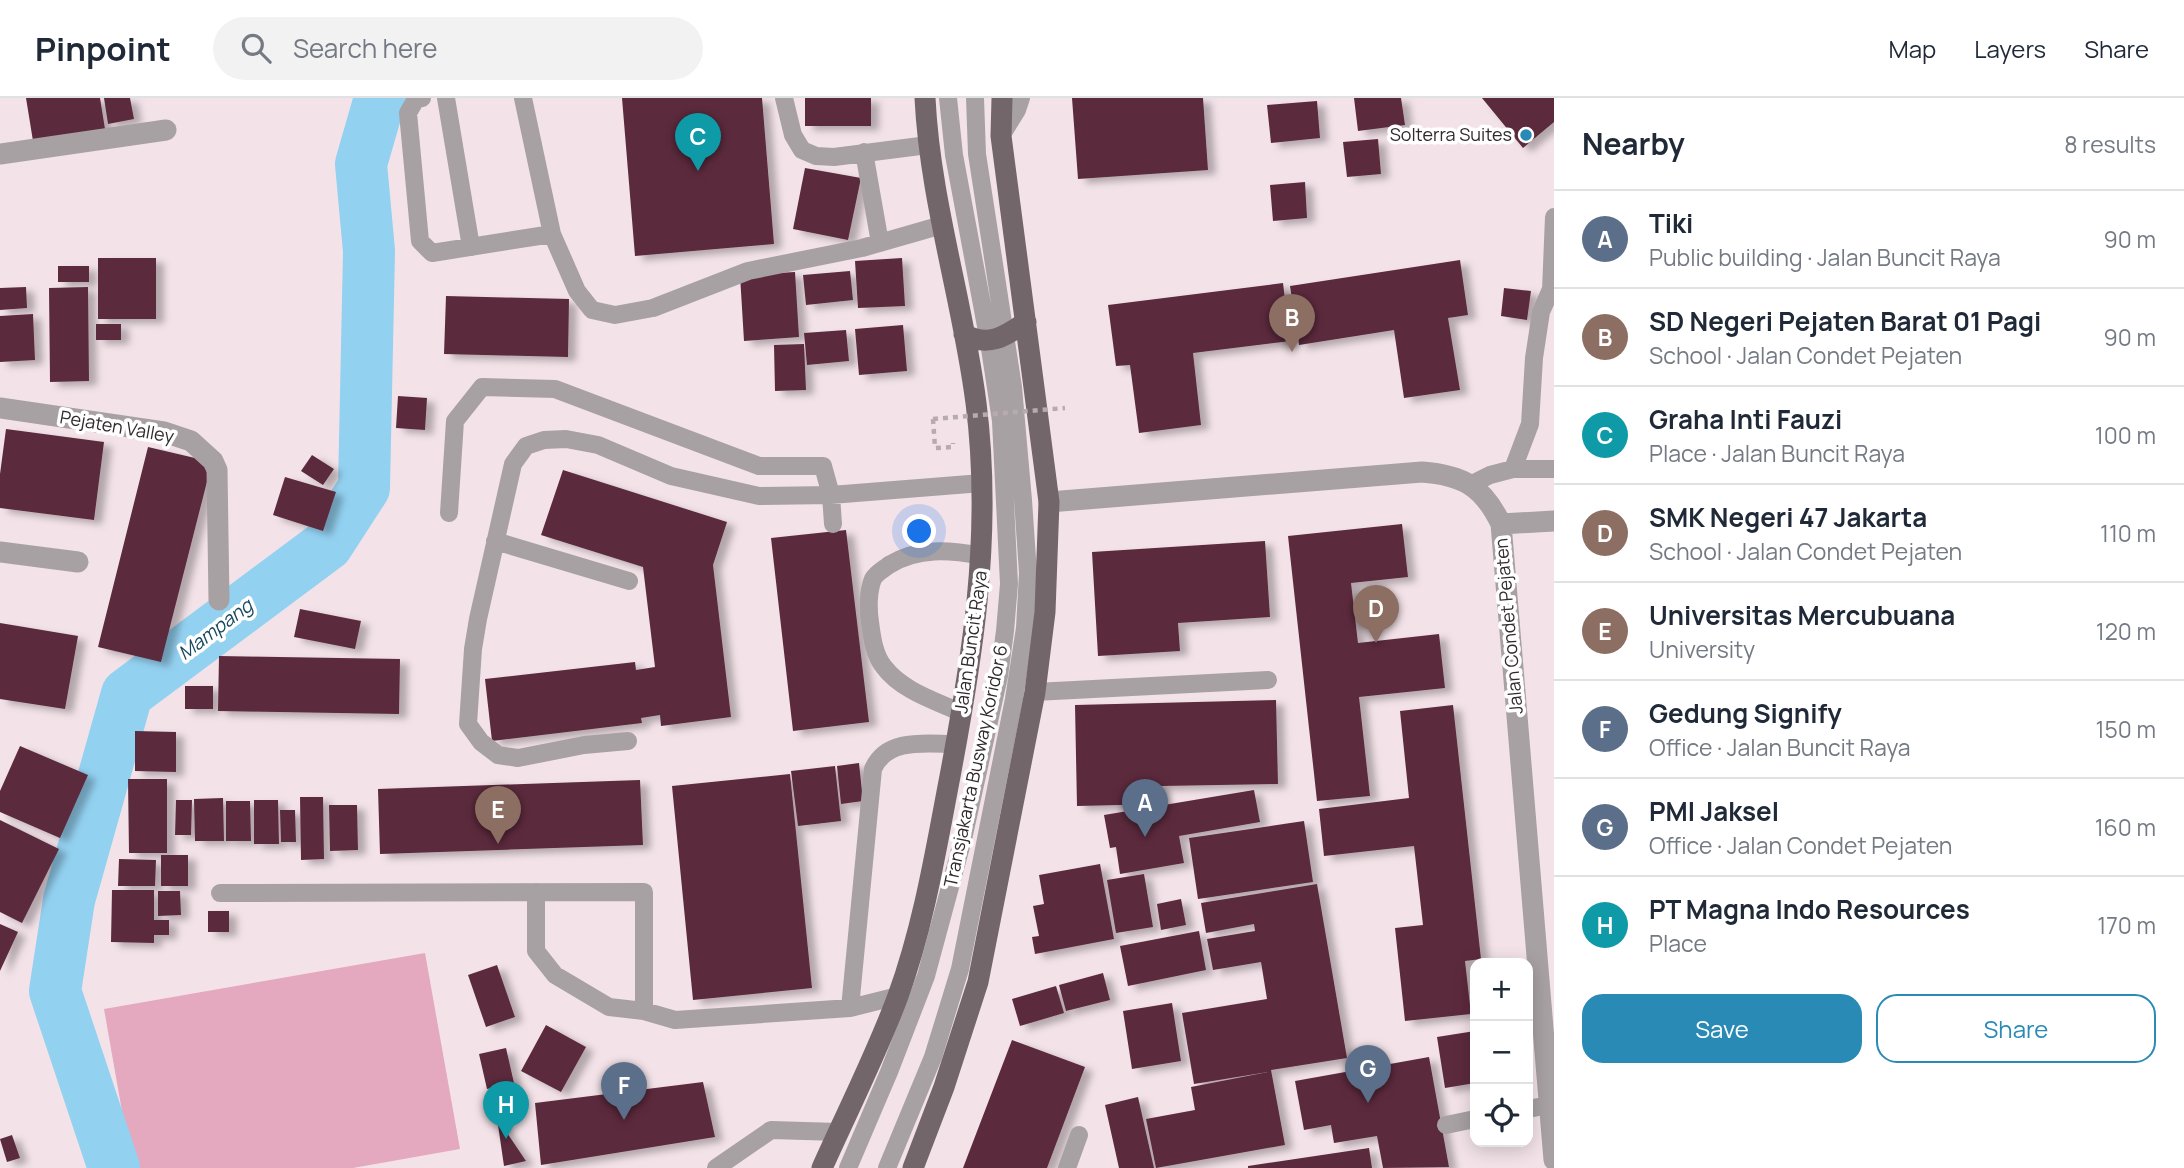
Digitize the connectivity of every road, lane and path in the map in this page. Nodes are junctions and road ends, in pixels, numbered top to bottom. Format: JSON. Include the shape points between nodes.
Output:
{"nodes":[{"id":1,"x":422,"y":98,"type":"edge"},
{"id":2,"x":446,"y":98,"type":"edge"},
{"id":3,"x":523,"y":98,"type":"edge"},
{"id":4,"x":784,"y":98,"type":"edge"},
{"id":5,"x":926,"y":98,"type":"edge"},
{"id":6,"x":948,"y":98,"type":"edge"},
{"id":7,"x":975,"y":98,"type":"edge"},
{"id":8,"x":1002,"y":98,"type":"edge"},
{"id":9,"x":1021,"y":98,"type":"edge"},
{"id":10,"x":166,"y":131,"type":"dead end"},
{"id":11,"x":1001,"y":136,"type":"junction"},
{"id":12,"x":928,"y":145,"type":"junction"},
{"id":13,"x":864,"y":152,"type":"junction"},
{"id":14,"x":0,"y":154,"type":"edge"},
{"id":15,"x":1554,"y":217,"type":"edge"},
{"id":16,"x":943,"y":225,"type":"junction"},
{"id":17,"x":552,"y":234,"type":"junction"},
{"id":18,"x":880,"y":243,"type":"junction"},
{"id":19,"x":471,"y":247,"type":"junction"},
{"id":20,"x":1552,"y":286,"type":"edge"},
{"id":21,"x":1026,"y":322,"type":"junction"},
{"id":22,"x":964,"y":334,"type":"junction"},
{"id":23,"x":997,"y":339,"type":"junction"},
{"id":24,"x":976,"y":404,"type":"junction"},
{"id":25,"x":0,"y":408,"type":"edge"},
{"id":26,"x":1065,"y":408,"type":"dead end"},
{"id":27,"x":951,"y":426,"type":"dead end"},
{"id":28,"x":952,"y":436,"type":"dead end"},
{"id":29,"x":1514,"y":469,"type":"junction"},
{"id":30,"x":1554,"y":469,"type":"edge"},
{"id":31,"x":982,"y":484,"type":"junction"},
{"id":32,"x":1470,"y":485,"type":"junction"},
{"id":33,"x":831,"y":495,"type":"junction"},
{"id":34,"x":1049,"y":502,"type":"junction"},
{"id":35,"x":449,"y":513,"type":"dead end"},
{"id":36,"x":1554,"y":521,"type":"edge"},
{"id":37,"x":833,"y":524,"type":"dead end"},
{"id":38,"x":1501,"y":524,"type":"junction"},
{"id":39,"x":495,"y":541,"type":"junction"},
{"id":40,"x":0,"y":552,"type":"edge"},
{"id":41,"x":982,"y":556,"type":"junction"},
{"id":42,"x":78,"y":562,"type":"dead end"},
{"id":43,"x":629,"y":581,"type":"dead end"},
{"id":44,"x":219,"y":600,"type":"dead end"},
{"id":45,"x":1268,"y":680,"type":"dead end"},
{"id":46,"x":1035,"y":692,"type":"junction"},
{"id":47,"x":962,"y":713,"type":"junction"},
{"id":48,"x":628,"y":741,"type":"dead end"},
{"id":49,"x":956,"y":744,"type":"junction"},
{"id":50,"x":536,"y":892,"type":"junction"},
{"id":51,"x":220,"y":893,"type":"dead end"},
{"id":52,"x":898,"y":996,"type":"junction"},
{"id":53,"x":850,"y":1008,"type":"junction"},
{"id":54,"x":644,"y":1012,"type":"junction"},
{"id":55,"x":1549,"y":1105,"type":"junction"},
{"id":56,"x":1533,"y":1108,"type":"edge"},
{"id":57,"x":1470,"y":1120,"type":"edge"},
{"id":58,"x":1446,"y":1125,"type":"dead end"},
{"id":59,"x":838,"y":1132,"type":"junction"},
{"id":60,"x":1079,"y":1135,"type":"dead end"},
{"id":61,"x":1554,"y":1160,"type":"edge"},
{"id":62,"x":716,"y":1168,"type":"edge"},
{"id":63,"x":822,"y":1168,"type":"edge"},
{"id":64,"x":848,"y":1168,"type":"edge"},
{"id":65,"x":887,"y":1168,"type":"edge"},
{"id":66,"x":913,"y":1168,"type":"edge"},
{"id":67,"x":1067,"y":1168,"type":"edge"}],
"edges":[{"from":1,"to":19,"type":"lane","via":[[416,99],[408,113],[420,241],[432,253]]},
{"from":2,"to":19,"type":"lane"},
{"from":3,"to":17,"type":"lane"},
{"from":4,"to":13,"type":"lane","via":[[793,135],[802,150],[834,157]]},
{"from":5,"to":12,"type":"main road","name":"Jalan Buncit Raya"},
{"from":6,"to":23,"type":"lane","name":"Transjakarta Busway Koridor 6","via":[[954,155]]},
{"from":7,"to":23,"type":"lane","name":"Transjakarta Busway Koridor 6"},
{"from":8,"to":11,"type":"main road"},
{"from":9,"to":11,"type":"lane"},
{"from":10,"to":14,"type":"street"},
{"from":11,"to":21,"type":"main road"},
{"from":12,"to":13,"type":"lane"},
{"from":12,"to":16,"type":"main road","name":"Jalan Buncit Raya"},
{"from":13,"to":18,"type":"lane"},
{"from":15,"to":20,"type":"lane"},
{"from":16,"to":18,"type":"lane"},
{"from":16,"to":22,"type":"main road","name":"Jalan Buncit Raya"},
{"from":17,"to":18,"type":"lane","via":[[576,291],[592,310],[615,315],[653,309],[748,271]]},
{"from":17,"to":19,"type":"lane"},
{"from":20,"to":29,"type":"lane","via":[[1541,312],[1530,424]]},
{"from":21,"to":23,"type":"main road"},
{"from":21,"to":34,"type":"main road"},
{"from":22,"to":23,"type":"main road","via":[[973,340]]},
{"from":22,"to":24,"type":"main road","name":"Jalan Buncit Raya"},
{"from":23,"to":64,"type":"lane","name":"Transjakarta Busway Koridor 6","via":[[1008,571],[999,676],[926,976]]},
{"from":23,"to":65,"type":"lane","name":"Transjakarta Busway Koridor 6","via":[[1013,387],[1028,573],[1025,628],[960,969],[933,1057]]},
{"from":24,"to":27,"type":"path","via":[[949,405]]},
{"from":24,"to":31,"type":"main road","name":"Jalan Buncit Raya"},
{"from":25,"to":44,"type":"street","name":"Pejaten Valley","via":[[164,432],[198,447],[213,461],[219,480]]},
{"from":26,"to":28,"type":"path","bridge":true,"via":[[933,419],[935,448],[953,447]]},
{"from":29,"to":30,"type":"lane"},
{"from":29,"to":32,"type":"lane"},
{"from":31,"to":33,"type":"lane"},
{"from":31,"to":41,"type":"main road","name":"Jalan Buncit Raya"},
{"from":32,"to":34,"type":"street","name":"Jalan Condet Pejaten","via":[[1449,474],[1422,472]]},
{"from":32,"to":38,"type":"street","name":"Jalan Condet Pejaten"},
{"from":33,"to":35,"type":"lane","via":[[823,466],[760,466],[555,389],[482,387],[455,421]]},
{"from":33,"to":37,"type":"lane"},
{"from":33,"to":39,"type":"lane","via":[[758,496],[671,476],[598,445],[544,440],[526,446],[513,464]]},
{"from":34,"to":46,"type":"main road","via":[[1045,612]]},
{"from":36,"to":38,"type":"street"},
{"from":38,"to":55,"type":"street","name":"Jalan Condet Pejaten"},
{"from":39,"to":43,"type":"lane"},
{"from":39,"to":48,"type":"lane","via":[[473,649],[468,724],[498,755],[518,758]]},
{"from":40,"to":42,"type":"street"},
{"from":41,"to":47,"type":"main road","name":"Jalan Buncit Raya"},
{"from":41,"to":47,"type":"lane","via":[[952,550],[911,554],[881,570],[873,579],[869,599],[875,651],[882,666],[916,692]]},
{"from":45,"to":46,"type":"lane"},
{"from":46,"to":66,"type":"main road","via":[[978,982]]},
{"from":47,"to":49,"type":"main road","name":"Jalan Buncit Raya"},
{"from":49,"to":52,"type":"main road","name":"Jalan Buncit Raya","via":[[928,891]]},
{"from":49,"to":53,"type":"lane","via":[[911,744],[892,748],[877,758]]},
{"from":50,"to":51,"type":"lane"},
{"from":50,"to":54,"type":"lane","via":[[536,951],[555,975],[609,1007]]},
{"from":50,"to":54,"type":"lane","via":[[644,892]]},
{"from":52,"to":53,"type":"lane"},
{"from":52,"to":59,"type":"main road","name":"Jalan Buncit Raya"},
{"from":53,"to":54,"type":"lane","via":[[675,1020]]},
{"from":55,"to":56,"type":"lane"},
{"from":55,"to":61,"type":"street","name":"Jalan Condet Pejaten"},
{"from":57,"to":58,"type":"lane"},
{"from":59,"to":62,"type":"lane","via":[[771,1130]]},
{"from":59,"to":63,"type":"main road","name":"Jalan Buncit Raya"},
{"from":60,"to":67,"type":"lane"}]}
